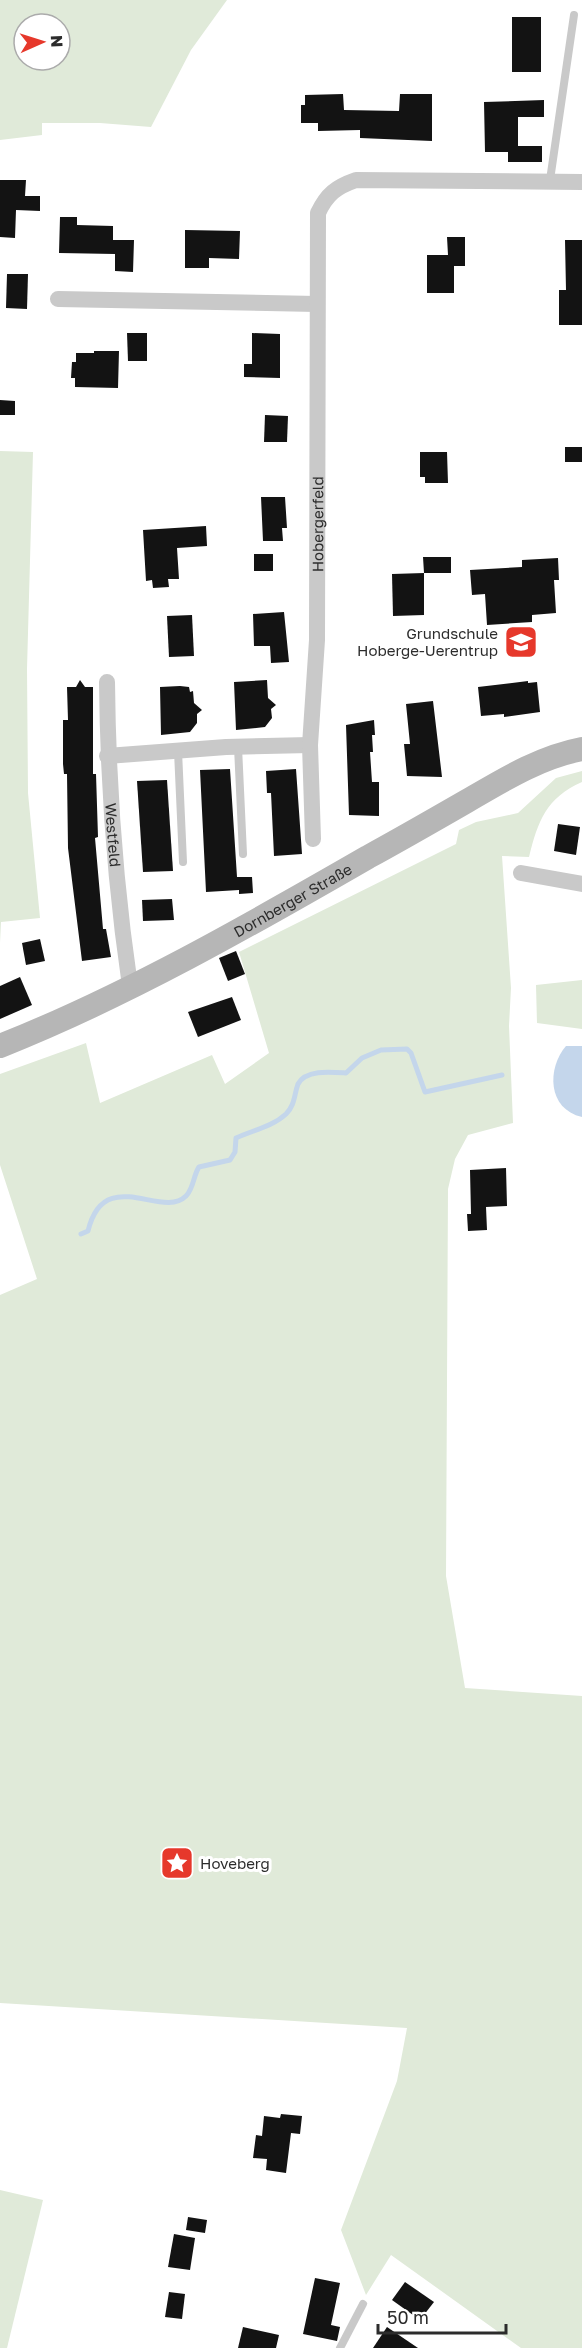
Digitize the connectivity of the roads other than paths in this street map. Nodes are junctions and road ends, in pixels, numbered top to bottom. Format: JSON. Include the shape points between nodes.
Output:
{"nodes":[{"id":1,"x":574,"y":15,"type":"dead end"},
{"id":2,"x":550,"y":180,"type":"junction"},
{"id":3,"x":582,"y":182,"type":"edge"},
{"id":4,"x":58,"y":299,"type":"dead end"},
{"id":5,"x":317,"y":304,"type":"junction"},
{"id":6,"x":107,"y":682,"type":"dead end"},
{"id":7,"x":310,"y":745,"type":"junction"},
{"id":8,"x":238,"y":747,"type":"junction"},
{"id":9,"x":582,"y":749,"type":"edge"},
{"id":10,"x":178,"y":751,"type":"junction"},
{"id":11,"x":107,"y":756,"type":"junction"},
{"id":12,"x":313,"y":839,"type":"dead end"},
{"id":13,"x":243,"y":854,"type":"dead end"},
{"id":14,"x":183,"y":862,"type":"dead end"},
{"id":15,"x":521,"y":873,"type":"dead end"},
{"id":16,"x":582,"y":884,"type":"edge"},
{"id":17,"x":130,"y":986,"type":"junction"},
{"id":18,"x":0,"y":1046,"type":"edge"},
{"id":19,"x":363,"y":2304,"type":"dead end"},
{"id":20,"x":340,"y":2348,"type":"edge"}],
"edges":[{"from":1,"to":2,"type":"lane"},
{"from":2,"to":3,"type":"street","name":"Hobergerfeld"},
{"from":2,"to":5,"type":"street","name":"Hobergerfeld","via":[[356,180],[339,186],[326,196],[318,213]]},
{"from":4,"to":5,"type":"street"},
{"from":5,"to":7,"type":"street","name":"Hobergerfeld","via":[[317,640]]},
{"from":6,"to":11,"type":"street","name":"Westfeld"},
{"from":7,"to":8,"type":"street"},
{"from":7,"to":12,"type":"street","name":"Hobergerfeld"},
{"from":8,"to":10,"type":"street"},
{"from":8,"to":13,"type":"lane"},
{"from":9,"to":17,"type":"street","name":"Dornberger Straße","via":[[516,772],[323,883]]},
{"from":10,"to":11,"type":"street"},
{"from":10,"to":14,"type":"lane"},
{"from":11,"to":17,"type":"street","name":"Westfeld","via":[[119,916]]},
{"from":15,"to":16,"type":"street"},
{"from":17,"to":18,"type":"street","name":"Dornberger Straße"},
{"from":19,"to":20,"type":"lane"}]}
